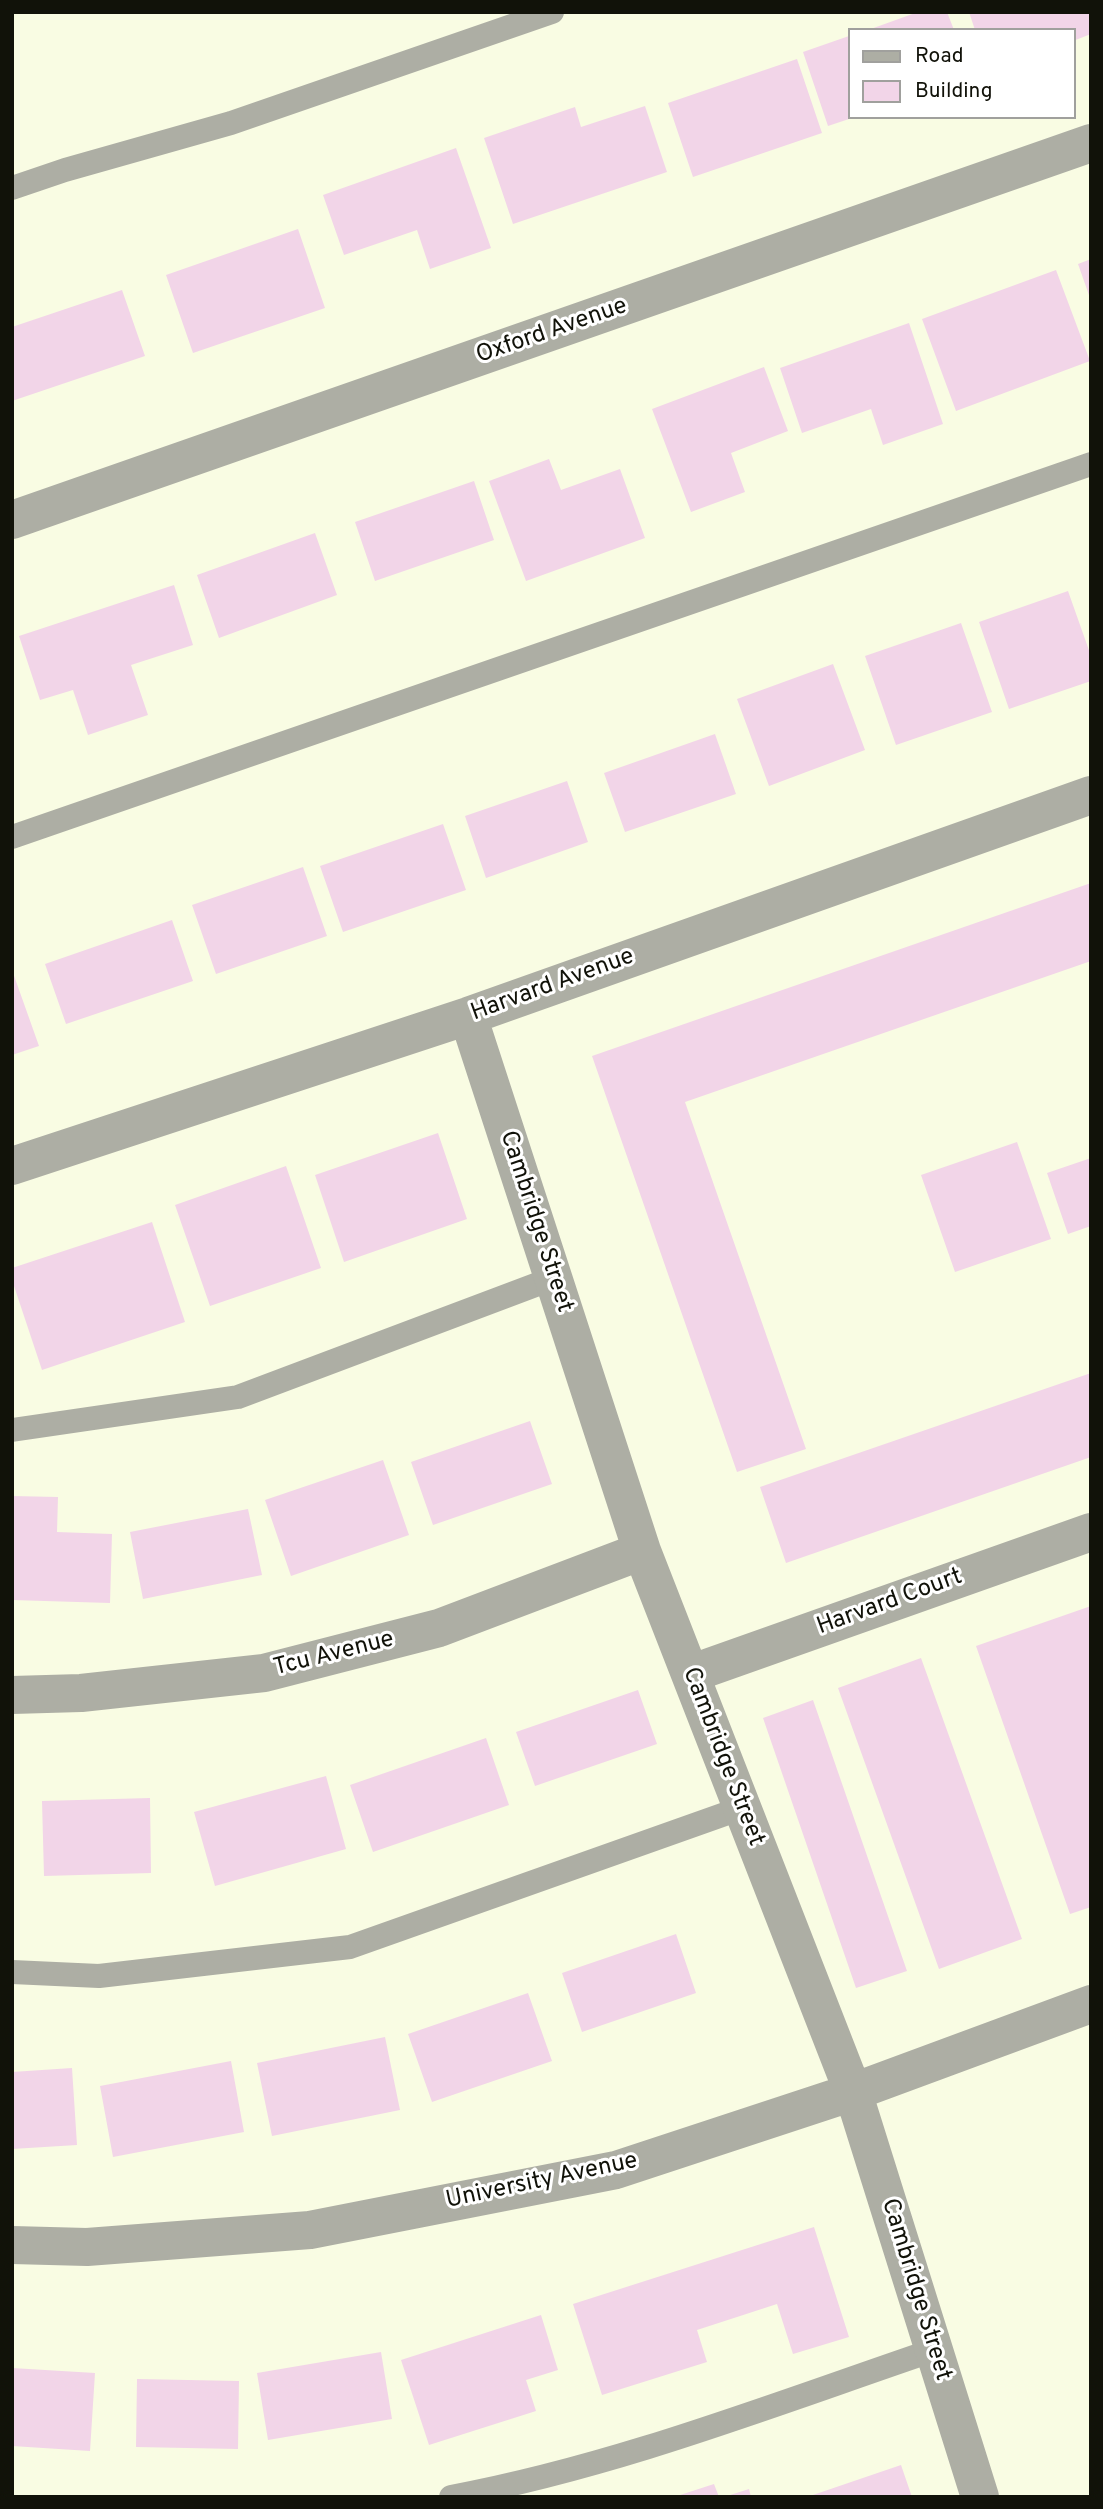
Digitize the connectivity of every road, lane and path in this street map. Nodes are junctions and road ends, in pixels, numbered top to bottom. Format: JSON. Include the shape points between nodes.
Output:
{"nodes":[{"id":1,"x":552,"y":12,"type":"edge"},
{"id":2,"x":1091,"y":143,"type":"edge"},
{"id":3,"x":12,"y":188,"type":"edge"},
{"id":4,"x":1091,"y":464,"type":"edge"},
{"id":5,"x":12,"y":520,"type":"edge"},
{"id":6,"x":1091,"y":795,"type":"edge"},
{"id":7,"x":12,"y":837,"type":"edge"},
{"id":8,"x":468,"y":1016,"type":"junction"},
{"id":9,"x":12,"y":1166,"type":"edge"},
{"id":10,"x":554,"y":1278,"type":"junction"},
{"id":11,"x":12,"y":1430,"type":"edge"},
{"id":12,"x":1091,"y":1532,"type":"edge"},
{"id":13,"x":642,"y":1551,"type":"junction"},
{"id":14,"x":690,"y":1674,"type":"junction"},
{"id":15,"x":12,"y":1695,"type":"edge"},
{"id":16,"x":742,"y":1808,"type":"junction"},
{"id":17,"x":12,"y":1972,"type":"edge"},
{"id":18,"x":1091,"y":2004,"type":"edge"},
{"id":19,"x":853,"y":2092,"type":"junction"},
{"id":20,"x":12,"y":2245,"type":"edge"},
{"id":21,"x":934,"y":2350,"type":"junction"},
{"id":22,"x":451,"y":2497,"type":"edge"},
{"id":23,"x":980,"y":2497,"type":"edge"}],
"edges":[{"from":1,"to":3,"type":"lane","via":[[231,123]]},
{"from":2,"to":5,"type":"street","name":"Oxford Avenue"},
{"from":4,"to":7,"type":"lane"},
{"from":6,"to":8,"type":"street","name":"Harvard Avenue"},
{"from":8,"to":9,"type":"street","name":"Harvard Avenue"},
{"from":8,"to":10,"type":"street","name":"Cambridge Street"},
{"from":10,"to":11,"type":"lane","via":[[238,1397]]},
{"from":10,"to":13,"type":"street","name":"Cambridge Street"},
{"from":12,"to":14,"type":"street","name":"Harvard Court"},
{"from":13,"to":14,"type":"street","name":"Cambridge Street"},
{"from":13,"to":15,"type":"street","name":"Tcu Avenue","via":[[439,1628],[264,1674],[81,1693]]},
{"from":14,"to":16,"type":"street","name":"Cambridge Street"},
{"from":16,"to":17,"type":"lane","via":[[350,1947],[99,1976]]},
{"from":16,"to":19,"type":"street","name":"Cambridge Street"},
{"from":18,"to":19,"type":"street","name":"University Avenue"},
{"from":19,"to":20,"type":"street","name":"University Avenue","via":[[616,2170],[310,2230],[87,2247]]},
{"from":19,"to":21,"type":"street","name":"Cambridge Street"},
{"from":21,"to":22,"type":"lane","via":[[564,2473]]},
{"from":21,"to":23,"type":"street","name":"Cambridge Street"}]}
